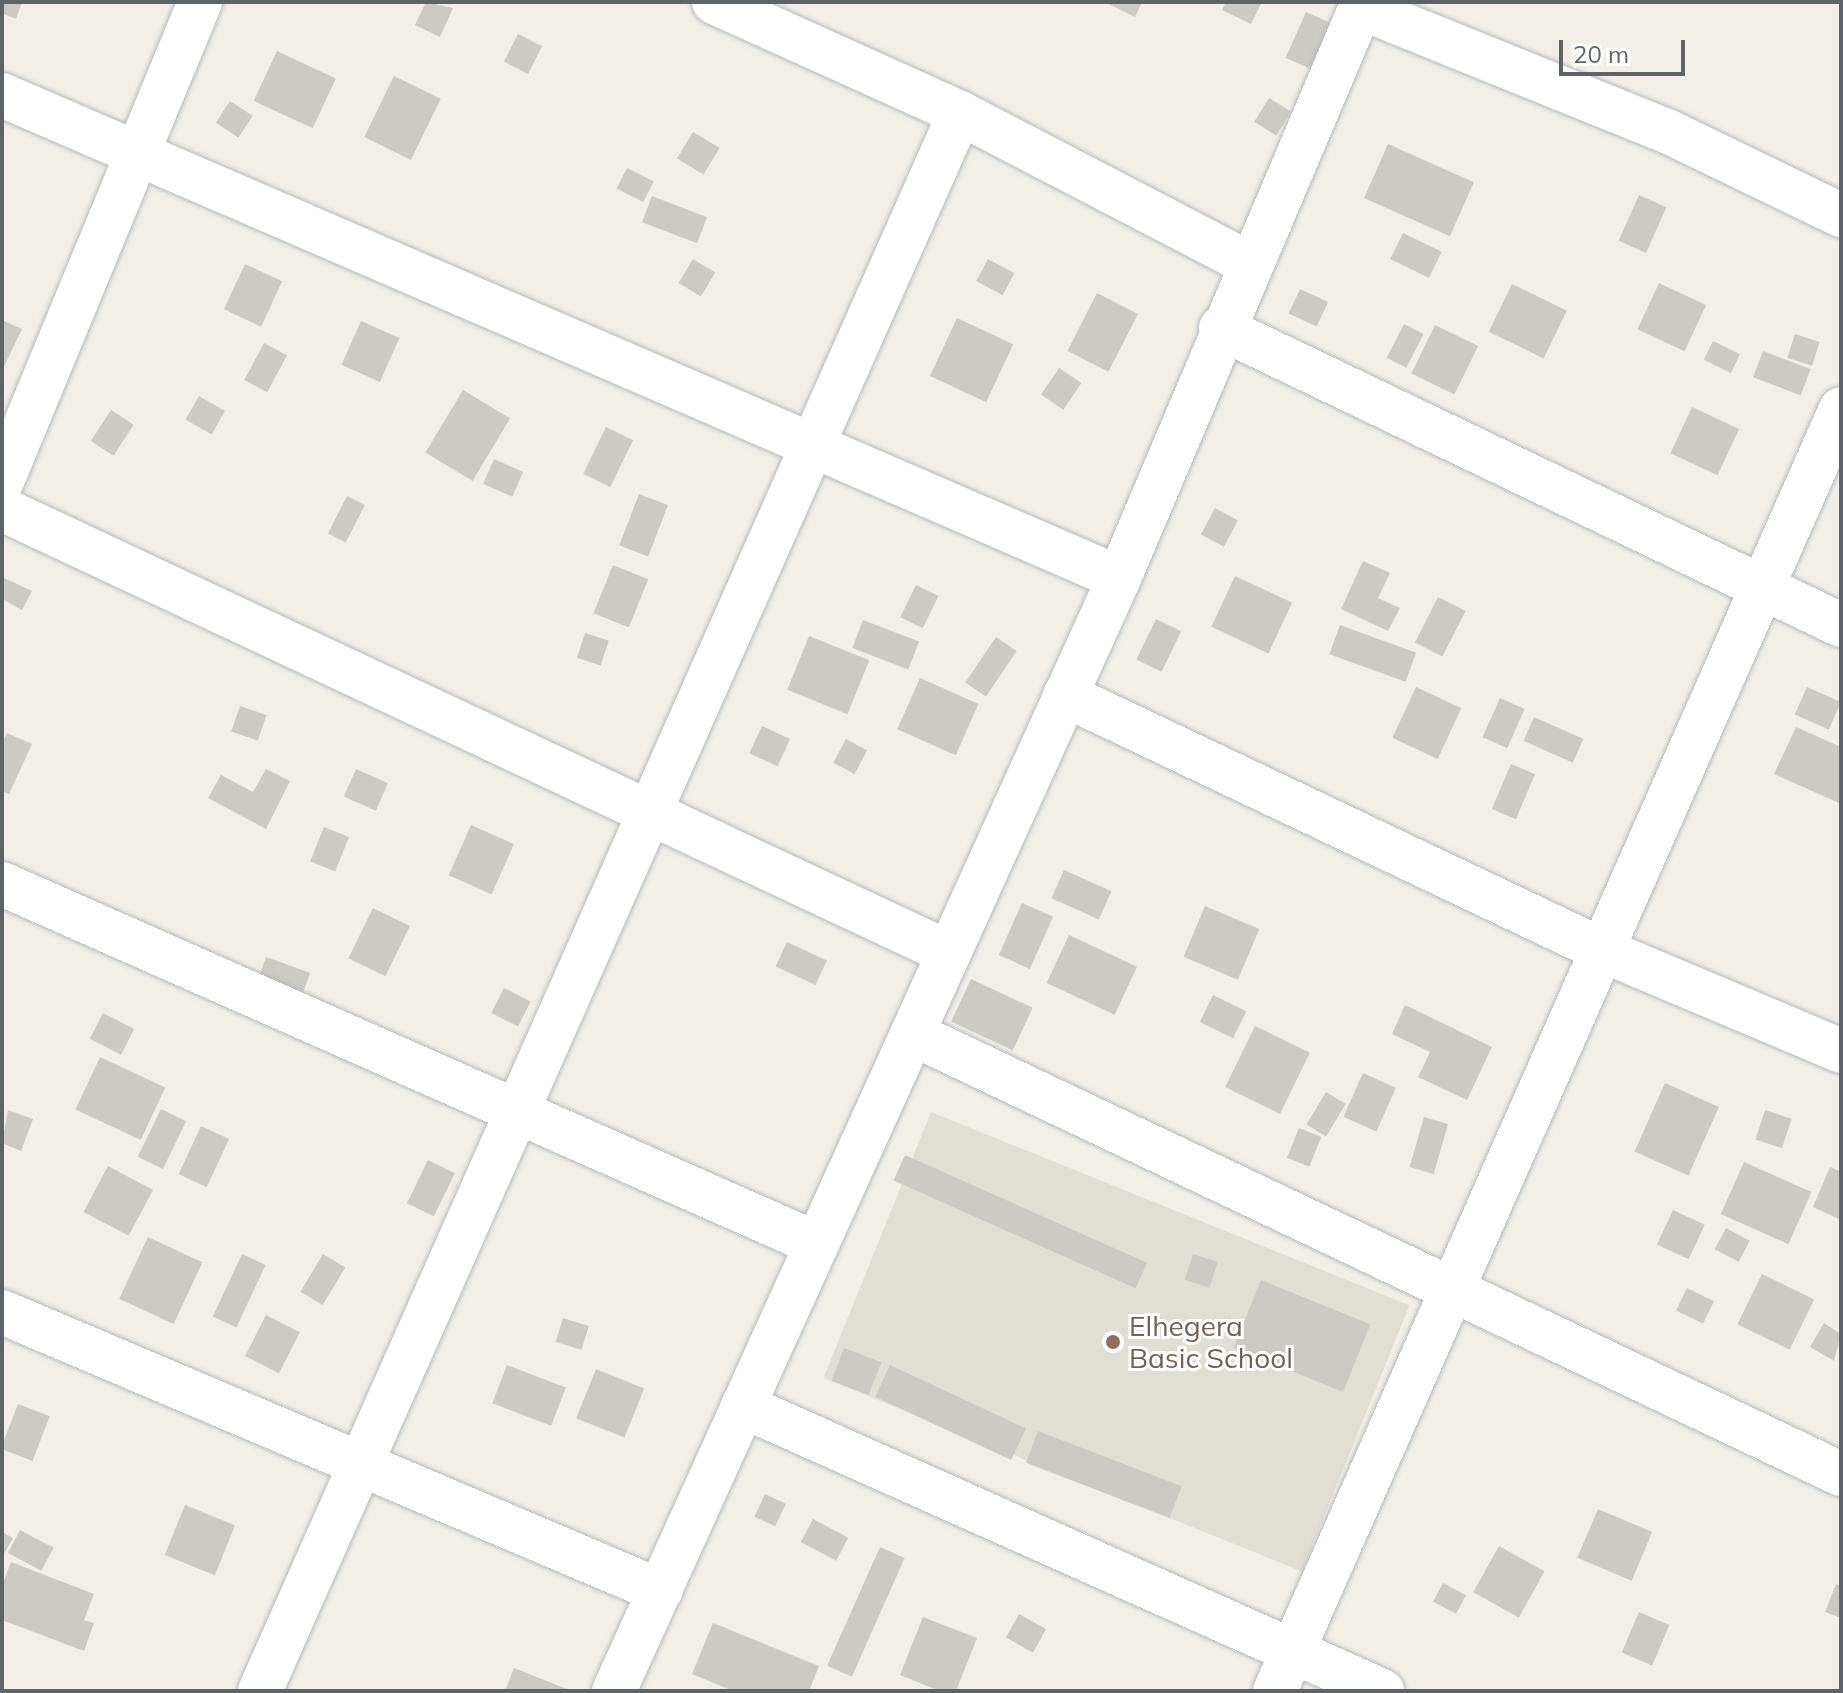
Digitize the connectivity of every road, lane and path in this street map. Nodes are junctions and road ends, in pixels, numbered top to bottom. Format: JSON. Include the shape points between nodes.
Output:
{"nodes":[{"id":1,"x":200,"y":2,"type":"edge"},
{"id":2,"x":714,"y":2,"type":"edge"},
{"id":3,"x":1363,"y":5,"type":"edge"},
{"id":4,"x":2,"y":95,"type":"edge"},
{"id":5,"x":960,"y":113,"type":"junction"},
{"id":6,"x":134,"y":154,"type":"junction"},
{"id":7,"x":1841,"y":215,"type":"edge"},
{"id":8,"x":1250,"y":264,"type":"junction"},
{"id":9,"x":1221,"y":328,"type":"junction"},
{"id":10,"x":1841,"y":409,"type":"edge"},
{"id":11,"x":811,"y":445,"type":"junction"},
{"id":12,"x":2,"y":481,"type":"edge"},
{"id":13,"x":2,"y":509,"type":"edge"},
{"id":14,"x":1119,"y":578,"type":"junction"},
{"id":15,"x":1761,"y":589,"type":"junction"},
{"id":16,"x":1841,"y":625,"type":"edge"},
{"id":17,"x":1065,"y":695,"type":"junction"},
{"id":18,"x":648,"y":812,"type":"junction"},
{"id":19,"x":2,"y":884,"type":"edge"},
{"id":20,"x":1602,"y":950,"type":"junction"},
{"id":21,"x":949,"y":953,"type":"junction"},
{"id":22,"x":913,"y":1034,"type":"junction"},
{"id":23,"x":1841,"y":1051,"type":"edge"},
{"id":24,"x":515,"y":1110,"type":"junction"},
{"id":25,"x":817,"y":1244,"type":"junction"},
{"id":26,"x":1451,"y":1293,"type":"junction"},
{"id":27,"x":2,"y":1312,"type":"edge"},
{"id":28,"x":743,"y":1406,"type":"junction"},
{"id":29,"x":359,"y":1465,"type":"junction"},
{"id":30,"x":1841,"y":1474,"type":"edge"},
{"id":31,"x":660,"y":1591,"type":"junction"},
{"id":32,"x":1292,"y":1651,"type":"junction"},
{"id":33,"x":260,"y":1691,"type":"edge"},
{"id":34,"x":614,"y":1691,"type":"edge"},
{"id":35,"x":1275,"y":1691,"type":"edge"},
{"id":36,"x":1382,"y":1691,"type":"edge"}],
"edges":[{"from":1,"to":6,"type":"street"},
{"from":2,"to":5,"type":"street"},
{"from":3,"to":7,"type":"street","via":[[1669,132]]},
{"from":3,"to":8,"type":"street"},
{"from":4,"to":6,"type":"street"},
{"from":5,"to":8,"type":"street"},
{"from":5,"to":11,"type":"street"},
{"from":6,"to":11,"type":"street"},
{"from":6,"to":12,"type":"street"},
{"from":8,"to":9,"type":"street"},
{"from":9,"to":14,"type":"street"},
{"from":9,"to":15,"type":"street"},
{"from":10,"to":15,"type":"street"},
{"from":11,"to":14,"type":"street"},
{"from":11,"to":18,"type":"street"},
{"from":13,"to":18,"type":"street"},
{"from":14,"to":17,"type":"street"},
{"from":15,"to":16,"type":"street"},
{"from":15,"to":20,"type":"street"},
{"from":17,"to":20,"type":"street"},
{"from":17,"to":21,"type":"street"},
{"from":18,"to":21,"type":"street"},
{"from":18,"to":24,"type":"street"},
{"from":19,"to":24,"type":"street"},
{"from":20,"to":23,"type":"street"},
{"from":20,"to":26,"type":"street"},
{"from":21,"to":22,"type":"street"},
{"from":22,"to":25,"type":"street"},
{"from":22,"to":26,"type":"street"},
{"from":24,"to":25,"type":"street"},
{"from":24,"to":29,"type":"street"},
{"from":25,"to":28,"type":"street"},
{"from":26,"to":30,"type":"street"},
{"from":26,"to":32,"type":"street"},
{"from":27,"to":29,"type":"street"},
{"from":28,"to":31,"type":"street"},
{"from":28,"to":32,"type":"street"},
{"from":29,"to":31,"type":"street"},
{"from":29,"to":33,"type":"street"},
{"from":31,"to":34,"type":"street"},
{"from":32,"to":35,"type":"street"},
{"from":32,"to":36,"type":"street"}]}
